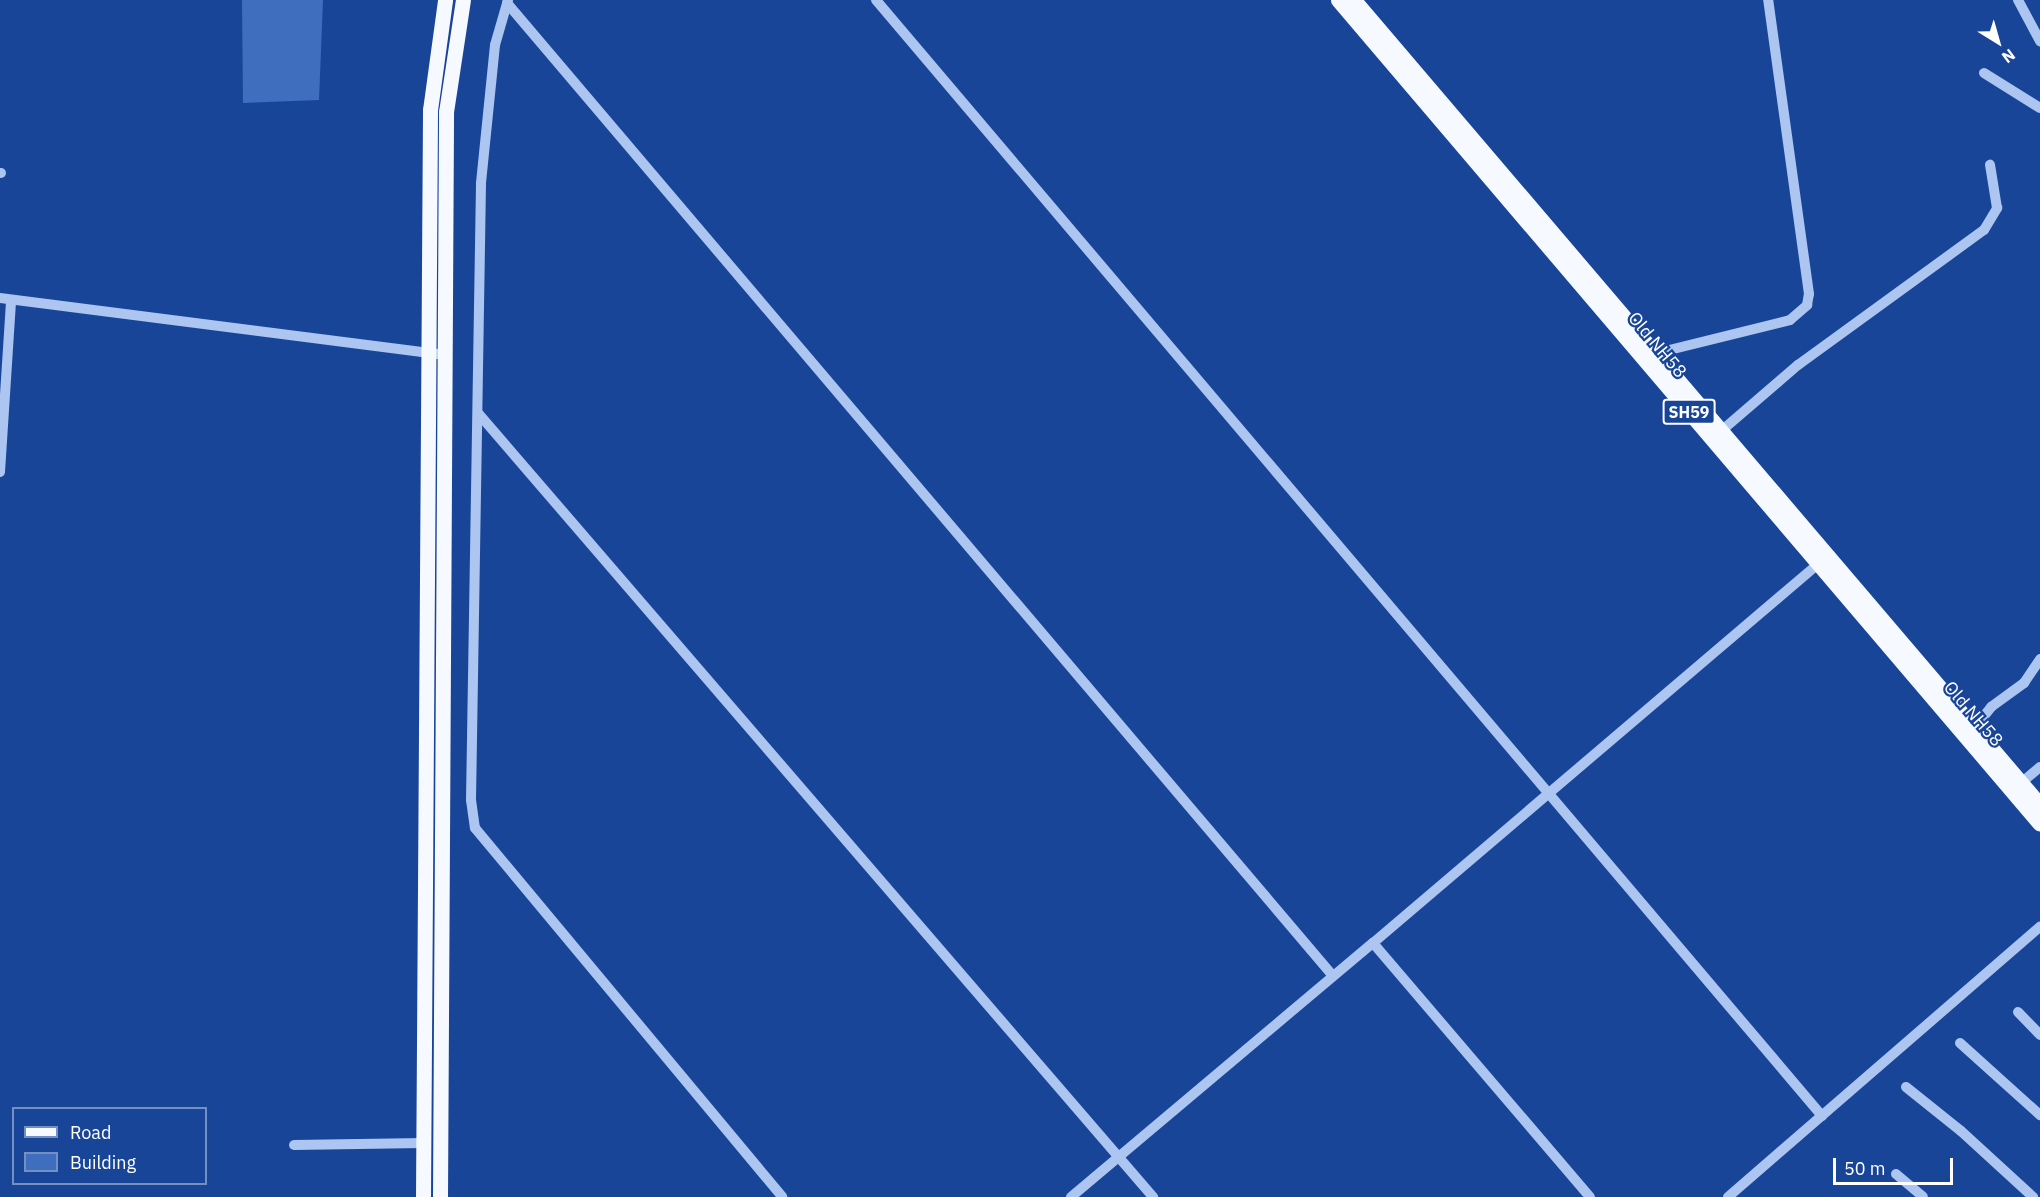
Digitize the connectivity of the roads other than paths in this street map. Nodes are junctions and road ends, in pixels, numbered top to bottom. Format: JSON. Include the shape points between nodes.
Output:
{"nodes":[{"id":1,"x":445,"y":0,"type":"edge"},
{"id":2,"x":463,"y":0,"type":"edge"},
{"id":3,"x":876,"y":0,"type":"edge"},
{"id":4,"x":1338,"y":0,"type":"edge"},
{"id":5,"x":1354,"y":0,"type":"edge"},
{"id":6,"x":1768,"y":0,"type":"edge"},
{"id":7,"x":2018,"y":0,"type":"edge"},
{"id":8,"x":508,"y":1,"type":"edge"},
{"id":9,"x":2040,"y":41,"type":"edge"},
{"id":10,"x":1984,"y":73,"type":"dead end"},
{"id":11,"x":2040,"y":108,"type":"edge"},
{"id":12,"x":1990,"y":165,"type":"dead end"},
{"id":13,"x":5,"y":299,"type":"edge"},
{"id":14,"x":429,"y":353,"type":"junction"},
{"id":15,"x":445,"y":355,"type":"junction"},
{"id":16,"x":1648,"y":356,"type":"junction"},
{"id":17,"x":478,"y":413,"type":"junction"},
{"id":18,"x":1720,"y":432,"type":"junction"},
{"id":19,"x":0,"y":472,"type":"edge"},
{"id":20,"x":1818,"y":564,"type":"junction"},
{"id":21,"x":2040,"y":659,"type":"edge"},
{"id":22,"x":1975,"y":727,"type":"junction"},
{"id":23,"x":2040,"y":767,"type":"edge"},
{"id":24,"x":2021,"y":783,"type":"junction"},
{"id":25,"x":1548,"y":793,"type":"junction"},
{"id":26,"x":2040,"y":805,"type":"edge"},
{"id":27,"x":2040,"y":824,"type":"edge"},
{"id":28,"x":2040,"y":927,"type":"edge"},
{"id":29,"x":1373,"y":943,"type":"junction"},
{"id":30,"x":1334,"y":976,"type":"junction"},
{"id":31,"x":2018,"y":1012,"type":"dead end"},
{"id":32,"x":2040,"y":1035,"type":"edge"},
{"id":33,"x":1960,"y":1044,"type":"dead end"},
{"id":34,"x":1906,"y":1088,"type":"dead end"},
{"id":35,"x":2040,"y":1114,"type":"edge"},
{"id":36,"x":1822,"y":1116,"type":"junction"},
{"id":37,"x":423,"y":1143,"type":"junction"},
{"id":38,"x":294,"y":1145,"type":"dead end"},
{"id":39,"x":1118,"y":1157,"type":"junction"},
{"id":40,"x":1896,"y":1174,"type":"dead end"},
{"id":41,"x":423,"y":1197,"type":"edge"},
{"id":42,"x":440,"y":1197,"type":"edge"},
{"id":43,"x":782,"y":1197,"type":"edge"},
{"id":44,"x":1071,"y":1197,"type":"edge"},
{"id":45,"x":1153,"y":1197,"type":"edge"},
{"id":46,"x":1590,"y":1197,"type":"edge"},
{"id":47,"x":1728,"y":1197,"type":"edge"},
{"id":48,"x":1923,"y":1197,"type":"edge"},
{"id":49,"x":2033,"y":1197,"type":"edge"}],
"edges":[{"from":1,"to":14,"type":"main road","via":[[430,110]]},
{"from":2,"to":15,"type":"main road","via":[[446,112]]},
{"from":3,"to":25,"type":"street"},
{"from":4,"to":16,"type":"main road","name":"Old NH58","number":"SH59"},
{"from":5,"to":16,"type":"main road","name":"Old NH58","number":"SH59"},
{"from":6,"to":16,"type":"street","via":[[1809,294],[1807,305],[1790,320]]},
{"from":7,"to":9,"type":"street"},
{"from":8,"to":17,"type":"street","via":[[495,45],[481,184]]},
{"from":8,"to":30,"type":"street"},
{"from":10,"to":11,"type":"street"},
{"from":12,"to":18,"type":"street","via":[[1997,208],[1984,230],[1798,365]]},
{"from":13,"to":14,"type":"street"},
{"from":13,"to":19,"type":"street"},
{"from":14,"to":15,"type":"street"},
{"from":14,"to":37,"type":"main road"},
{"from":15,"to":42,"type":"main road"},
{"from":16,"to":18,"type":"main road","name":"Old NH58","number":"SH59"},
{"from":16,"to":20,"type":"main road","name":"Old NH58","number":"SH59"},
{"from":17,"to":39,"type":"street"},
{"from":17,"to":43,"type":"street","via":[[471,800],[475,828]]},
{"from":18,"to":22,"type":"main road","name":"Old NH58","number":"SH59"},
{"from":20,"to":25,"type":"street"},
{"from":20,"to":27,"type":"main road","name":"Old NH58","number":"SH59"},
{"from":21,"to":22,"type":"street","via":[[2024,683],[1991,707]]},
{"from":22,"to":24,"type":"main road","name":"Old NH58","number":"SH59"},
{"from":23,"to":24,"type":"street"},
{"from":24,"to":26,"type":"main road","name":"Old NH58","number":"SH59"},
{"from":25,"to":29,"type":"street"},
{"from":25,"to":36,"type":"street"},
{"from":28,"to":36,"type":"street"},
{"from":29,"to":30,"type":"street"},
{"from":29,"to":46,"type":"street"},
{"from":30,"to":39,"type":"street"},
{"from":31,"to":32,"type":"street"},
{"from":33,"to":35,"type":"street"},
{"from":34,"to":49,"type":"street","via":[[1961,1131]]},
{"from":36,"to":47,"type":"street"},
{"from":37,"to":38,"type":"street"},
{"from":37,"to":41,"type":"main road"},
{"from":39,"to":44,"type":"street"},
{"from":39,"to":45,"type":"street"},
{"from":40,"to":48,"type":"street"}]}
